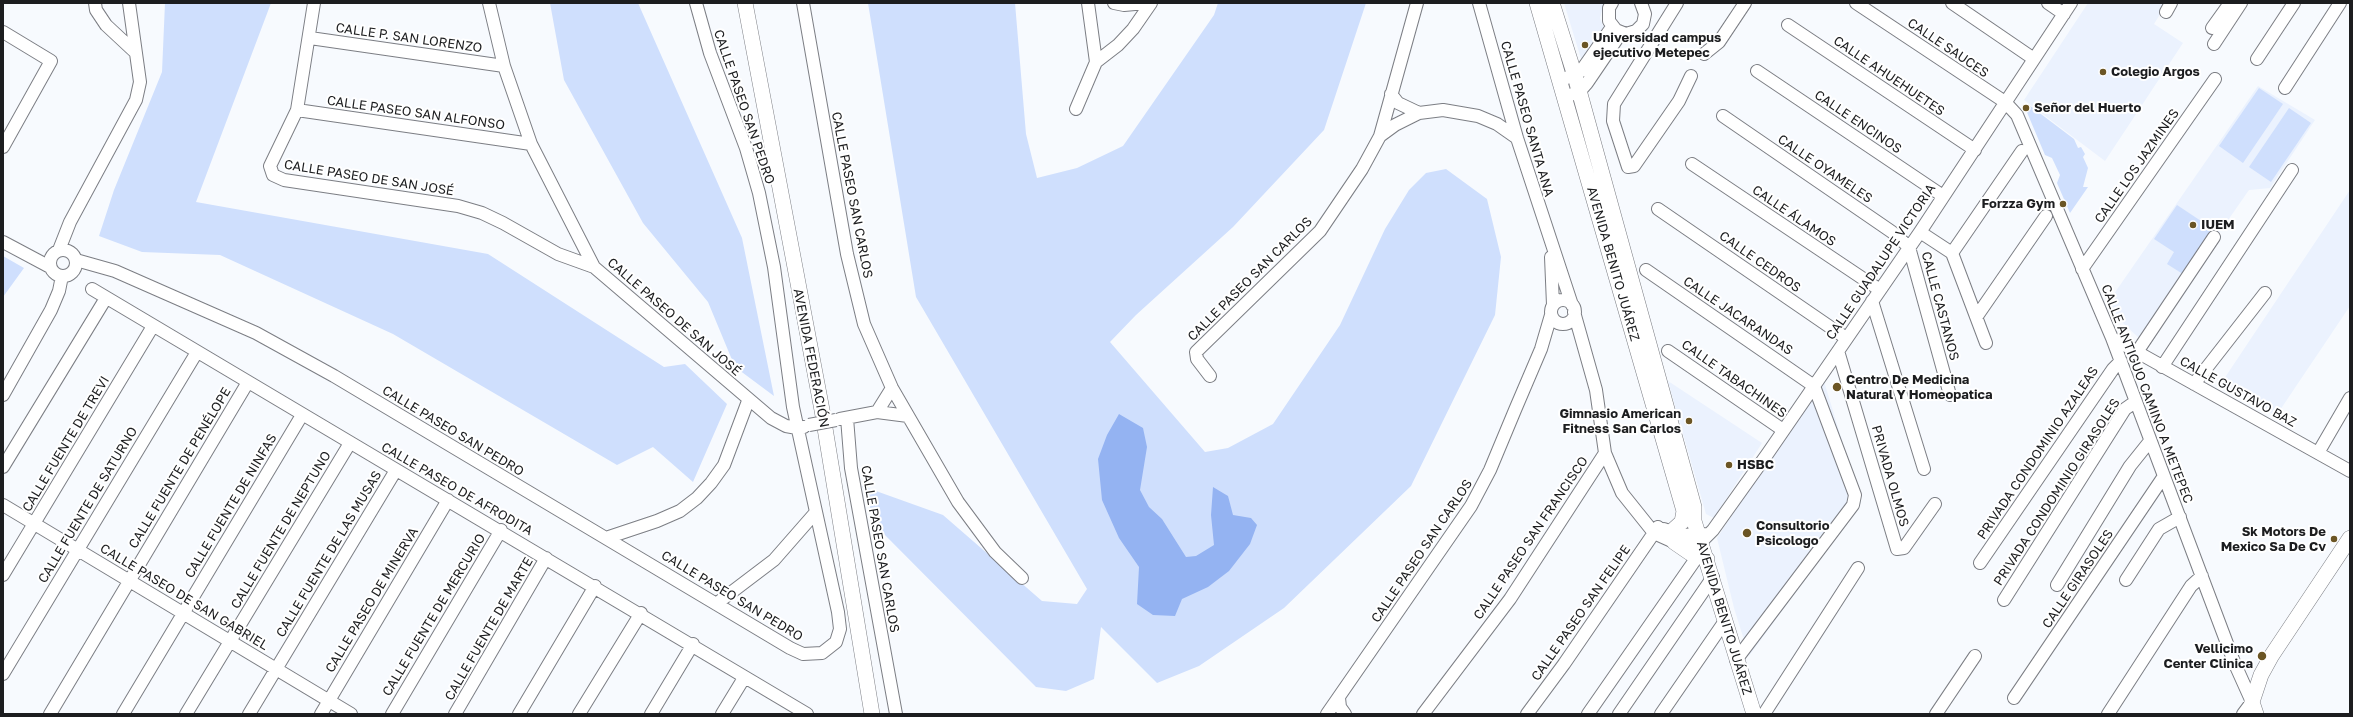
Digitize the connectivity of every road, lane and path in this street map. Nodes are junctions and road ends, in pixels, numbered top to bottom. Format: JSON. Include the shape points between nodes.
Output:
{"nodes":[{"id":1,"x":95,"y":3,"type":"edge"},
{"id":2,"x":129,"y":3,"type":"edge"},
{"id":3,"x":314,"y":3,"type":"edge"},
{"id":4,"x":489,"y":3,"type":"edge"},
{"id":5,"x":696,"y":3,"type":"edge"},
{"id":6,"x":745,"y":3,"type":"edge"},
{"id":7,"x":803,"y":3,"type":"edge"},
{"id":8,"x":1088,"y":3,"type":"edge"},
{"id":9,"x":1114,"y":3,"type":"edge"},
{"id":10,"x":1146,"y":3,"type":"edge"},
{"id":11,"x":1151,"y":3,"type":"edge"},
{"id":12,"x":1416,"y":3,"type":"edge"},
{"id":13,"x":1480,"y":3,"type":"edge"},
{"id":14,"x":1537,"y":3,"type":"edge"},
{"id":15,"x":1552,"y":3,"type":"edge"},
{"id":16,"x":1612,"y":3,"type":"edge"},
{"id":17,"x":1641,"y":3,"type":"edge"},
{"id":18,"x":1677,"y":3,"type":"edge"},
{"id":19,"x":1745,"y":3,"type":"edge"},
{"id":20,"x":1856,"y":3,"type":"edge"},
{"id":21,"x":1952,"y":3,"type":"edge"},
{"id":22,"x":2048,"y":3,"type":"edge"},
{"id":23,"x":2071,"y":3,"type":"edge"},
{"id":24,"x":2230,"y":3,"type":"edge"},
{"id":25,"x":2240,"y":3,"type":"edge"},
{"id":26,"x":2294,"y":3,"type":"edge"},
{"id":27,"x":2340,"y":3,"type":"edge"},
{"id":28,"x":2064,"y":14,"type":"junction"},
{"id":29,"x":1645,"y":19,"type":"junction"},
{"id":30,"x":1664,"y":21,"type":"junction"},
{"id":31,"x":1788,"y":25,"type":"dead end"},
{"id":32,"x":2212,"y":28,"type":"dead end"},
{"id":33,"x":1616,"y":30,"type":"junction"},
{"id":34,"x":1636,"y":31,"type":"junction"},
{"id":35,"x":3,"y":32,"type":"edge"},
{"id":36,"x":310,"y":38,"type":"junction"},
{"id":37,"x":2214,"y":44,"type":"dead end"},
{"id":38,"x":1647,"y":48,"type":"junction"},
{"id":39,"x":135,"y":52,"type":"junction"},
{"id":40,"x":1704,"y":54,"type":"dead end"},
{"id":41,"x":2034,"y":59,"type":"junction"},
{"id":42,"x":2257,"y":59,"type":"dead end"},
{"id":43,"x":1096,"y":62,"type":"junction"},
{"id":44,"x":504,"y":66,"type":"junction"},
{"id":45,"x":1757,"y":71,"type":"dead end"},
{"id":46,"x":1575,"y":76,"type":"junction"},
{"id":47,"x":1691,"y":76,"type":"dead end"},
{"id":48,"x":2215,"y":79,"type":"dead end"},
{"id":49,"x":1560,"y":81,"type":"junction"},
{"id":50,"x":2285,"y":88,"type":"dead end"},
{"id":51,"x":1391,"y":94,"type":"junction"},
{"id":52,"x":1572,"y":94,"type":"junction"},
{"id":53,"x":2005,"y":102,"type":"junction"},
{"id":54,"x":1076,"y":109,"type":"dead end"},
{"id":55,"x":297,"y":110,"type":"junction"},
{"id":56,"x":1419,"y":112,"type":"junction"},
{"id":57,"x":1723,"y":116,"type":"dead end"},
{"id":58,"x":1380,"y":136,"type":"junction"},
{"id":59,"x":1517,"y":138,"type":"junction"},
{"id":60,"x":531,"y":144,"type":"junction"},
{"id":61,"x":3,"y":147,"type":"edge"},
{"id":62,"x":1975,"y":150,"type":"junction"},
{"id":63,"x":2022,"y":151,"type":"dead end"},
{"id":64,"x":1692,"y":164,"type":"dead end"},
{"id":65,"x":2292,"y":170,"type":"dead end"},
{"id":66,"x":1943,"y":196,"type":"junction"},
{"id":67,"x":1658,"y":210,"type":"dead end"},
{"id":68,"x":2046,"y":216,"type":"dead end"},
{"id":69,"x":1920,"y":232,"type":"junction"},
{"id":70,"x":2214,"y":237,"type":"dead end"},
{"id":71,"x":3,"y":242,"type":"edge"},
{"id":72,"x":1550,"y":242,"type":"junction"},
{"id":73,"x":1909,"y":247,"type":"junction"},
{"id":74,"x":59,"y":250,"type":"junction"},
{"id":75,"x":1952,"y":253,"type":"junction"},
{"id":76,"x":76,"y":260,"type":"junction"},
{"id":77,"x":50,"y":267,"type":"junction"},
{"id":78,"x":594,"y":267,"type":"junction"},
{"id":79,"x":2082,"y":269,"type":"junction"},
{"id":80,"x":1646,"y":270,"type":"dead end"},
{"id":81,"x":62,"y":276,"type":"junction"},
{"id":82,"x":92,"y":289,"type":"dead end"},
{"id":83,"x":1880,"y":290,"type":"junction"},
{"id":84,"x":2265,"y":293,"type":"dead end"},
{"id":85,"x":106,"y":298,"type":"junction"},
{"id":86,"x":1872,"y":301,"type":"junction"},
{"id":87,"x":1573,"y":309,"type":"junction"},
{"id":88,"x":1557,"y":316,"type":"junction"},
{"id":89,"x":1977,"y":316,"type":"junction"},
{"id":90,"x":153,"y":326,"type":"junction"},
{"id":91,"x":1846,"y":338,"type":"junction"},
{"id":92,"x":2112,"y":338,"type":"junction"},
{"id":93,"x":1986,"y":343,"type":"dead end"},
{"id":94,"x":1838,"y":350,"type":"junction"},
{"id":95,"x":1668,"y":351,"type":"dead end"},
{"id":96,"x":197,"y":352,"type":"junction"},
{"id":97,"x":2137,"y":352,"type":"junction"},
{"id":98,"x":1586,"y":355,"type":"junction"},
{"id":99,"x":2121,"y":361,"type":"junction"},
{"id":100,"x":2162,"y":366,"type":"junction"},
{"id":101,"x":1210,"y":376,"type":"dead end"},
{"id":102,"x":248,"y":382,"type":"junction"},
{"id":103,"x":2194,"y":384,"type":"junction"},
{"id":104,"x":1814,"y":386,"type":"junction"},
{"id":105,"x":892,"y":388,"type":"junction"},
{"id":106,"x":3,"y":395,"type":"edge"},
{"id":107,"x":1950,"y":395,"type":"dead end"},
{"id":108,"x":2350,"y":398,"type":"edge"},
{"id":109,"x":748,"y":400,"type":"junction"},
{"id":110,"x":2135,"y":402,"type":"junction"},
{"id":111,"x":877,"y":412,"type":"junction"},
{"id":112,"x":302,"y":415,"type":"junction"},
{"id":113,"x":908,"y":416,"type":"junction"},
{"id":114,"x":841,"y":419,"type":"junction"},
{"id":115,"x":797,"y":428,"type":"junction"},
{"id":116,"x":1784,"y":430,"type":"junction"},
{"id":117,"x":2150,"y":440,"type":"junction"},
{"id":118,"x":350,"y":442,"type":"junction"},
{"id":119,"x":1605,"y":453,"type":"junction"},
{"id":120,"x":2318,"y":453,"type":"junction"},
{"id":121,"x":3,"y":467,"type":"edge"},
{"id":122,"x":1924,"y":469,"type":"dead end"},
{"id":123,"x":396,"y":470,"type":"junction"},
{"id":124,"x":2350,"y":471,"type":"edge"},
{"id":125,"x":2164,"y":476,"type":"junction"},
{"id":126,"x":448,"y":500,"type":"junction"},
{"id":127,"x":1934,"y":504,"type":"dead end"},
{"id":128,"x":3,"y":505,"type":"edge"},
{"id":129,"x":816,"y":512,"type":"junction"},
{"id":130,"x":2180,"y":517,"type":"junction"},
{"id":131,"x":34,"y":524,"type":"junction"},
{"id":132,"x":501,"y":530,"type":"junction"},
{"id":133,"x":1662,"y":532,"type":"junction"},
{"id":134,"x":606,"y":538,"type":"junction"},
{"id":135,"x":1699,"y":538,"type":"junction"},
{"id":136,"x":2350,"y":538,"type":"edge"},
{"id":137,"x":78,"y":549,"type":"junction"},
{"id":138,"x":546,"y":558,"type":"junction"},
{"id":139,"x":1980,"y":563,"type":"dead end"},
{"id":140,"x":1858,"y":568,"type":"dead end"},
{"id":141,"x":3,"y":576,"type":"edge"},
{"id":142,"x":2202,"y":576,"type":"junction"},
{"id":143,"x":1713,"y":577,"type":"junction"},
{"id":144,"x":1022,"y":578,"type":"dead end"},
{"id":145,"x":2126,"y":580,"type":"dead end"},
{"id":146,"x":130,"y":581,"type":"junction"},
{"id":147,"x":2057,"y":585,"type":"dead end"},
{"id":148,"x":596,"y":586,"type":"junction"},
{"id":149,"x":2004,"y":600,"type":"dead end"},
{"id":150,"x":716,"y":604,"type":"junction"},
{"id":151,"x":184,"y":612,"type":"junction"},
{"id":152,"x":641,"y":613,"type":"junction"},
{"id":153,"x":1725,"y":621,"type":"junction"},
{"id":154,"x":230,"y":640,"type":"junction"},
{"id":155,"x":693,"y":644,"type":"junction"},
{"id":156,"x":1975,"y":656,"type":"dead end"},
{"id":157,"x":1736,"y":660,"type":"junction"},
{"id":158,"x":277,"y":669,"type":"junction"},
{"id":159,"x":3,"y":674,"type":"edge"},
{"id":160,"x":744,"y":678,"type":"junction"},
{"id":161,"x":1339,"y":698,"type":"junction"},
{"id":162,"x":2014,"y":698,"type":"dead end"},
{"id":163,"x":328,"y":701,"type":"junction"},
{"id":164,"x":2254,"y":708,"type":"edge"},
{"id":165,"x":788,"y":710,"type":"edge"},
{"id":166,"x":50,"y":714,"type":"edge"},
{"id":167,"x":123,"y":714,"type":"edge"},
{"id":168,"x":186,"y":714,"type":"edge"},
{"id":169,"x":249,"y":714,"type":"edge"},
{"id":170,"x":321,"y":714,"type":"edge"},
{"id":171,"x":351,"y":714,"type":"edge"},
{"id":172,"x":392,"y":714,"type":"edge"},
{"id":173,"x":455,"y":714,"type":"edge"},
{"id":174,"x":519,"y":714,"type":"edge"},
{"id":175,"x":579,"y":714,"type":"edge"},
{"id":176,"x":651,"y":714,"type":"edge"},
{"id":177,"x":722,"y":714,"type":"edge"},
{"id":178,"x":807,"y":714,"type":"edge"},
{"id":179,"x":872,"y":714,"type":"edge"},
{"id":180,"x":896,"y":714,"type":"edge"},
{"id":181,"x":1328,"y":714,"type":"edge"},
{"id":182,"x":1345,"y":714,"type":"edge"},
{"id":183,"x":1423,"y":714,"type":"edge"},
{"id":184,"x":1527,"y":714,"type":"edge"},
{"id":185,"x":1588,"y":714,"type":"edge"},
{"id":186,"x":1620,"y":714,"type":"edge"},
{"id":187,"x":1661,"y":714,"type":"edge"},
{"id":188,"x":1754,"y":714,"type":"edge"},
{"id":189,"x":1764,"y":714,"type":"edge"},
{"id":190,"x":1936,"y":714,"type":"edge"},
{"id":191,"x":2108,"y":714,"type":"edge"},
{"id":192,"x":2243,"y":714,"type":"edge"}],
"edges":[{"from":1,"to":39,"type":"street","via":[[96,10],[106,25]]},
{"from":2,"to":39,"type":"street"},
{"from":3,"to":36,"type":"street"},
{"from":4,"to":44,"type":"street"},
{"from":5,"to":115,"type":"street","name":"CALLE PASEO SAN PEDRO","via":[[710,54],[746,148],[759,193],[774,267]]},
{"from":6,"to":179,"type":"main road","name":"AVENIDA FEDERACIÓN","via":[[822,410]]},
{"from":7,"to":105,"type":"street","name":"CALLE PASEO SAN CARLOS","via":[[847,254],[864,324]]},
{"from":8,"to":43,"type":"street"},
{"from":9,"to":10,"type":"street"},
{"from":11,"to":43,"type":"street","via":[[1128,34]]},
{"from":12,"to":51,"type":"street","name":"CALLE PASEO SAN CARLOS"},
{"from":13,"to":59,"type":"street","name":"CALLE PASEO SANTA ANA"},
{"from":14,"to":49,"type":"main road","name":"AVENIDA BENITO JUÁREZ"},
{"from":15,"to":46,"type":"main road","name":"AVENIDA BENITO JUÁREZ"},
{"from":16,"to":33,"type":"street","via":[[1608,14]]},
{"from":17,"to":29,"type":"street"},
{"from":18,"to":30,"type":"street"},
{"from":19,"to":40,"type":"street","via":[[1719,42]]},
{"from":20,"to":53,"type":"street","name":"CALLE SAUCES"},
{"from":21,"to":41,"type":"street"},
{"from":22,"to":28,"type":"street"},
{"from":23,"to":28,"type":"street","name":"CALLE GUADALUPE VICTORIA"},
{"from":24,"to":32,"type":"street"},
{"from":25,"to":37,"type":"street"},
{"from":26,"to":42,"type":"street"},
{"from":27,"to":50,"type":"street"},
{"from":28,"to":41,"type":"street","name":"CALLE GUADALUPE VICTORIA"},
{"from":29,"to":30,"type":"street"},
{"from":29,"to":34,"type":"street"},
{"from":30,"to":38,"type":"street","via":[[1658,35]]},
{"from":31,"to":62,"type":"street","name":"CALLE AHUEHUETES"},
{"from":33,"to":34,"type":"street"},
{"from":33,"to":46,"type":"street"},
{"from":33,"to":52,"type":"street","via":[[1587,83]]},
{"from":34,"to":38,"type":"street"},
{"from":35,"to":61,"type":"street","via":[[51,61]]},
{"from":36,"to":44,"type":"street","name":"CALLE P. SAN LORENZO"},
{"from":36,"to":55,"type":"street"},
{"from":38,"to":47,"type":"street","via":[[1614,104],[1612,112],[1628,167],[1634,166],[1679,101]]},
{"from":39,"to":74,"type":"street","via":[[140,82],[136,100],[70,222]]},
{"from":41,"to":53,"type":"street","name":"CALLE GUADALUPE VICTORIA"},
{"from":43,"to":54,"type":"street"},
{"from":44,"to":60,"type":"street"},
{"from":45,"to":66,"type":"street","name":"CALLE ENCINOS"},
{"from":46,"to":49,"type":"street"},
{"from":46,"to":52,"type":"main road","name":"AVENIDA BENITO JUÁREZ"},
{"from":48,"to":79,"type":"street","name":"CALLE LOS JAZMINES"},
{"from":49,"to":52,"type":"main road","name":"AVENIDA BENITO JUÁREZ"},
{"from":51,"to":56,"type":"street","via":[[1398,103]]},
{"from":51,"to":58,"type":"street","name":"CALLE PASEO SAN CARLOS"},
{"from":52,"to":135,"type":"main road","name":"AVENIDA BENITO JUÁREZ"},
{"from":53,"to":62,"type":"street","name":"CALLE GUADALUPE VICTORIA"},
{"from":53,"to":79,"type":"street","name":"CALLE ANTIGUO CAMINO A METEPEC","via":[[2020,122]]},
{"from":55,"to":60,"type":"street","name":"CALLE PASEO SAN ALFONSO"},
{"from":55,"to":78,"type":"street","name":"CALLE PASEO DE SAN JOSÉ","via":[[270,166],[273,175],[284,180],[458,206],[482,213],[558,254]]},
{"from":56,"to":58,"type":"street"},
{"from":56,"to":59,"type":"street","via":[[1458,111],[1478,116],[1497,124]]},
{"from":57,"to":73,"type":"street","name":"CALLE OYAMELES","via":[[1892,232]]},
{"from":58,"to":101,"type":"street","name":"CALLE PASEO SAN CARLOS","via":[[1362,169],[1320,231],[1196,352],[1197,359]]},
{"from":59,"to":72,"type":"street","name":"CALLE PASEO SANTA ANA"},
{"from":60,"to":78,"type":"street"},
{"from":62,"to":66,"type":"street","name":"CALLE GUADALUPE VICTORIA"},
{"from":63,"to":75,"type":"street"},
{"from":64,"to":83,"type":"street","name":"CALLE ÁLAMOS"},
{"from":65,"to":100,"type":"street"},
{"from":66,"to":69,"type":"street","name":"CALLE GUADALUPE VICTORIA"},
{"from":67,"to":91,"type":"street","name":"CALLE CEDROS"},
{"from":68,"to":89,"type":"street"},
{"from":69,"to":73,"type":"street","name":"CALLE GUADALUPE VICTORIA"},
{"from":69,"to":75,"type":"street"},
{"from":70,"to":97,"type":"street"},
{"from":71,"to":77,"type":"street"},
{"from":72,"to":87,"type":"street","name":"CALLE PASEO SANTA ANA"},
{"from":72,"to":88,"type":"street","name":"CALLE PASEO SANTA ANA"},
{"from":73,"to":83,"type":"street","name":"CALLE GUADALUPE VICTORIA"},
{"from":73,"to":107,"type":"street","name":"CALLE CASTANOS"},
{"from":74,"to":76,"type":"street","via":[[68,250]]},
{"from":74,"to":77,"type":"street","via":[[52,255]]},
{"from":75,"to":89,"type":"street"},
{"from":76,"to":81,"type":"street","via":[[74,270]]},
{"from":76,"to":134,"type":"street","name":"CALLE PASEO SAN PEDRO","via":[[115,271],[256,333],[334,376]]},
{"from":77,"to":81,"type":"street"},
{"from":78,"to":109,"type":"street","name":"CALLE PASEO DE SAN JOSÉ"},
{"from":79,"to":92,"type":"street","name":"CALLE ANTIGUO CAMINO A METEPEC"},
{"from":80,"to":104,"type":"street","name":"CALLE JACARANDAS"},
{"from":81,"to":106,"type":"street","via":[[51,310]]},
{"from":82,"to":85,"type":"street","name":"CALLE PASEO DE AFRODITA"},
{"from":83,"to":86,"type":"street","name":"CALLE GUADALUPE VICTORIA"},
{"from":84,"to":103,"type":"street"},
{"from":85,"to":90,"type":"street","name":"CALLE PASEO DE AFRODITA"},
{"from":85,"to":121,"type":"street"},
{"from":86,"to":91,"type":"street","name":"CALLE GUADALUPE VICTORIA"},
{"from":86,"to":122,"type":"street"},
{"from":87,"to":88,"type":"street","name":"CALLE PASEO SAN CARLOS","via":[[1572,319]]},
{"from":87,"to":88,"type":"street","via":[[1561,300]]},
{"from":87,"to":98,"type":"street","name":"CALLE PASEO SANTA ANA"},
{"from":88,"to":98,"type":"street","name":"CALLE PASEO SANTA ANA"},
{"from":88,"to":161,"type":"street","name":"CALLE PASEO SAN CARLOS","via":[[1540,349],[1490,470],[1471,506]]},
{"from":89,"to":93,"type":"street"},
{"from":90,"to":96,"type":"street","name":"CALLE PASEO DE AFRODITA"},
{"from":90,"to":131,"type":"street","name":"CALLE FUENTE DE TREVI"},
{"from":91,"to":94,"type":"street","name":"CALLE GUADALUPE VICTORIA"},
{"from":92,"to":97,"type":"street","name":"CALLE GUSTAVO BAZ"},
{"from":92,"to":99,"type":"street","name":"CALLE ANTIGUO CAMINO A METEPEC"},
{"from":94,"to":104,"type":"street","name":"CALLE GUADALUPE VICTORIA"},
{"from":94,"to":127,"type":"street","name":"PRIVADA OLMOS","via":[[1897,549],[1904,548]]},
{"from":95,"to":116,"type":"street","name":"CALLE TABACHINES"},
{"from":96,"to":102,"type":"street","name":"CALLE PASEO DE AFRODITA"},
{"from":96,"to":137,"type":"street","name":"CALLE FUENTE DE SATURNO"},
{"from":97,"to":100,"type":"street","name":"CALLE GUSTAVO BAZ"},
{"from":98,"to":119,"type":"street","name":"CALLE PASEO SANTA ANA","via":[[1596,390]]},
{"from":99,"to":110,"type":"street","name":"CALLE ANTIGUO CAMINO A METEPEC"},
{"from":99,"to":139,"type":"street","name":"PRIVADA CONDOMINIO AZALEAS"},
{"from":100,"to":103,"type":"street","name":"CALLE GUSTAVO BAZ"},
{"from":102,"to":112,"type":"street","name":"CALLE PASEO DE AFRODITA"},
{"from":102,"to":146,"type":"street","name":"CALLE FUENTE DE PENÉLOPE"},
{"from":103,"to":120,"type":"street","name":"CALLE GUSTAVO BAZ"},
{"from":104,"to":116,"type":"street","name":"CALLE GUADALUPE VICTORIA"},
{"from":104,"to":157,"type":"street","via":[[1855,495],[1855,502]]},
{"from":105,"to":111,"type":"street"},
{"from":105,"to":113,"type":"street","name":"CALLE PASEO SAN CARLOS"},
{"from":108,"to":120,"type":"street"},
{"from":109,"to":115,"type":"street","name":"CALLE PASEO DE SAN JOSÉ","via":[[778,423]]},
{"from":109,"to":134,"type":"street","via":[[724,465],[697,498],[680,511]]},
{"from":110,"to":117,"type":"street","name":"CALLE ANTIGUO CAMINO A METEPEC"},
{"from":110,"to":149,"type":"street","name":"PRIVADA CONDOMINIO GIRASOLES","via":[[2125,409]]},
{"from":111,"to":113,"type":"street"},
{"from":111,"to":114,"type":"street"},
{"from":112,"to":118,"type":"street","name":"CALLE PASEO DE AFRODITA"},
{"from":112,"to":151,"type":"street","name":"CALLE FUENTE DE NINFAS"},
{"from":113,"to":144,"type":"street","name":"CALLE PASEO SAN CARLOS","via":[[970,520],[996,552]]},
{"from":114,"to":115,"type":"street","bridge":true},
{"from":114,"to":180,"type":"street","name":"CALLE PASEO SAN CARLOS"},
{"from":115,"to":129,"type":"street","name":"CALLE PASEO SAN PEDRO"},
{"from":116,"to":135,"type":"street","name":"CALLE GUADALUPE VICTORIA"},
{"from":117,"to":125,"type":"street","name":"CALLE ANTIGUO CAMINO A METEPEC"},
{"from":117,"to":147,"type":"street","via":[[2130,466]]},
{"from":118,"to":123,"type":"street","name":"CALLE PASEO DE AFRODITA"},
{"from":118,"to":154,"type":"street","name":"CALLE FUENTE DE NEPTUNO"},
{"from":119,"to":133,"type":"street","name":"CALLE PASEO SANTA ANA","via":[[1631,508]]},
{"from":119,"to":183,"type":"street","name":"CALLE PASEO SAN FRANCISCO","via":[[1510,599]]},
{"from":120,"to":124,"type":"street","name":"CALLE GUSTAVO BAZ"},
{"from":123,"to":126,"type":"street","name":"CALLE PASEO DE AFRODITA"},
{"from":123,"to":158,"type":"street","name":"CALLE FUENTE DE LAS MUSAS"},
{"from":125,"to":130,"type":"street","name":"CALLE ANTIGUO CAMINO A METEPEC"},
{"from":125,"to":162,"type":"street","name":"CALLE GIRASOLES"},
{"from":126,"to":132,"type":"street","name":"CALLE PASEO DE AFRODITA"},
{"from":126,"to":163,"type":"street","name":"CALLE PASEO DE MINERVA"},
{"from":128,"to":131,"type":"street","name":"CALLE PASEO DE SAN GABRIEL"},
{"from":129,"to":150,"type":"street","via":[[774,560]]},
{"from":129,"to":150,"type":"street","name":"CALLE PASEO SAN PEDRO","via":[[840,629],[836,642],[816,655],[798,652]]},
{"from":130,"to":142,"type":"street","name":"CALLE ANTIGUO CAMINO A METEPEC"},
{"from":130,"to":145,"type":"street","via":[[2159,529]]},
{"from":131,"to":137,"type":"street","name":"CALLE PASEO DE SAN GABRIEL"},
{"from":131,"to":141,"type":"street","name":"CALLE FUENTE DE TREVI"},
{"from":132,"to":138,"type":"street","name":"CALLE PASEO DE AFRODITA"},
{"from":132,"to":172,"type":"street","name":"CALLE FUENTE DE MERCURIO"},
{"from":133,"to":135,"type":"main road"},
{"from":133,"to":135,"type":"street"},
{"from":133,"to":135,"type":"main road","via":[[1682,522]]},
{"from":133,"to":184,"type":"street","name":"CALLE PASEO SAN FELIPE"},
{"from":134,"to":150,"type":"street","name":"CALLE PASEO SAN PEDRO"},
{"from":135,"to":143,"type":"main road","name":"AVENIDA BENITO JUÁREZ"},
{"from":135,"to":185,"type":"street","name":"CALLE GUADALUPE VICTORIA"},
{"from":136,"to":164,"type":"main road","via":[[2272,655],[2255,688]]},
{"from":137,"to":146,"type":"street","name":"CALLE PASEO DE SAN GABRIEL"},
{"from":137,"to":159,"type":"street","name":"CALLE FUENTE DE SATURNO"},
{"from":138,"to":148,"type":"street","name":"CALLE PASEO DE AFRODITA"},
{"from":138,"to":173,"type":"street","name":"CALLE FUENTE DE MARTE"},
{"from":140,"to":189,"type":"street"},
{"from":142,"to":164,"type":"street","name":"CALLE ANTIGUO CAMINO A METEPEC"},
{"from":142,"to":191,"type":"street","via":[[2191,586]]},
{"from":143,"to":153,"type":"main road","name":"AVENIDA BENITO JUÁREZ"},
{"from":143,"to":186,"type":"street"},
{"from":146,"to":151,"type":"street","name":"CALLE PASEO DE SAN GABRIEL"},
{"from":146,"to":166,"type":"street","name":"CALLE FUENTE DE PENÉLOPE"},
{"from":148,"to":152,"type":"street","name":"CALLE PASEO DE AFRODITA"},
{"from":148,"to":174,"type":"street"},
{"from":151,"to":154,"type":"street","name":"CALLE PASEO DE SAN GABRIEL"},
{"from":151,"to":167,"type":"street","name":"CALLE FUENTE DE NINFAS"},
{"from":152,"to":155,"type":"street","name":"CALLE PASEO DE AFRODITA"},
{"from":152,"to":175,"type":"street"},
{"from":153,"to":157,"type":"main road","name":"AVENIDA BENITO JUÁREZ"},
{"from":153,"to":187,"type":"street"},
{"from":154,"to":158,"type":"street","name":"CALLE PASEO DE SAN GABRIEL"},
{"from":154,"to":168,"type":"street","name":"CALLE FUENTE DE NEPTUNO"},
{"from":155,"to":160,"type":"street","name":"CALLE PASEO DE AFRODITA"},
{"from":155,"to":176,"type":"street"},
{"from":156,"to":190,"type":"street"},
{"from":157,"to":188,"type":"main road","name":"AVENIDA BENITO JUÁREZ"},
{"from":158,"to":163,"type":"street","name":"CALLE PASEO DE SAN GABRIEL"},
{"from":158,"to":169,"type":"street","name":"CALLE FUENTE DE LAS MUSAS"},
{"from":160,"to":165,"type":"street","name":"CALLE PASEO DE AFRODITA"},
{"from":160,"to":177,"type":"street"},
{"from":161,"to":181,"type":"street","name":"CALLE PASEO SAN CARLOS"},
{"from":161,"to":182,"type":"street","via":[[1340,707]]},
{"from":163,"to":170,"type":"street","name":"CALLE PASEO DE MINERVA"},
{"from":163,"to":171,"type":"street","name":"CALLE PASEO DE SAN GABRIEL"},
{"from":164,"to":192,"type":"street"},
{"from":165,"to":178,"type":"street","name":"CALLE PASEO DE AFRODITA"}]}
